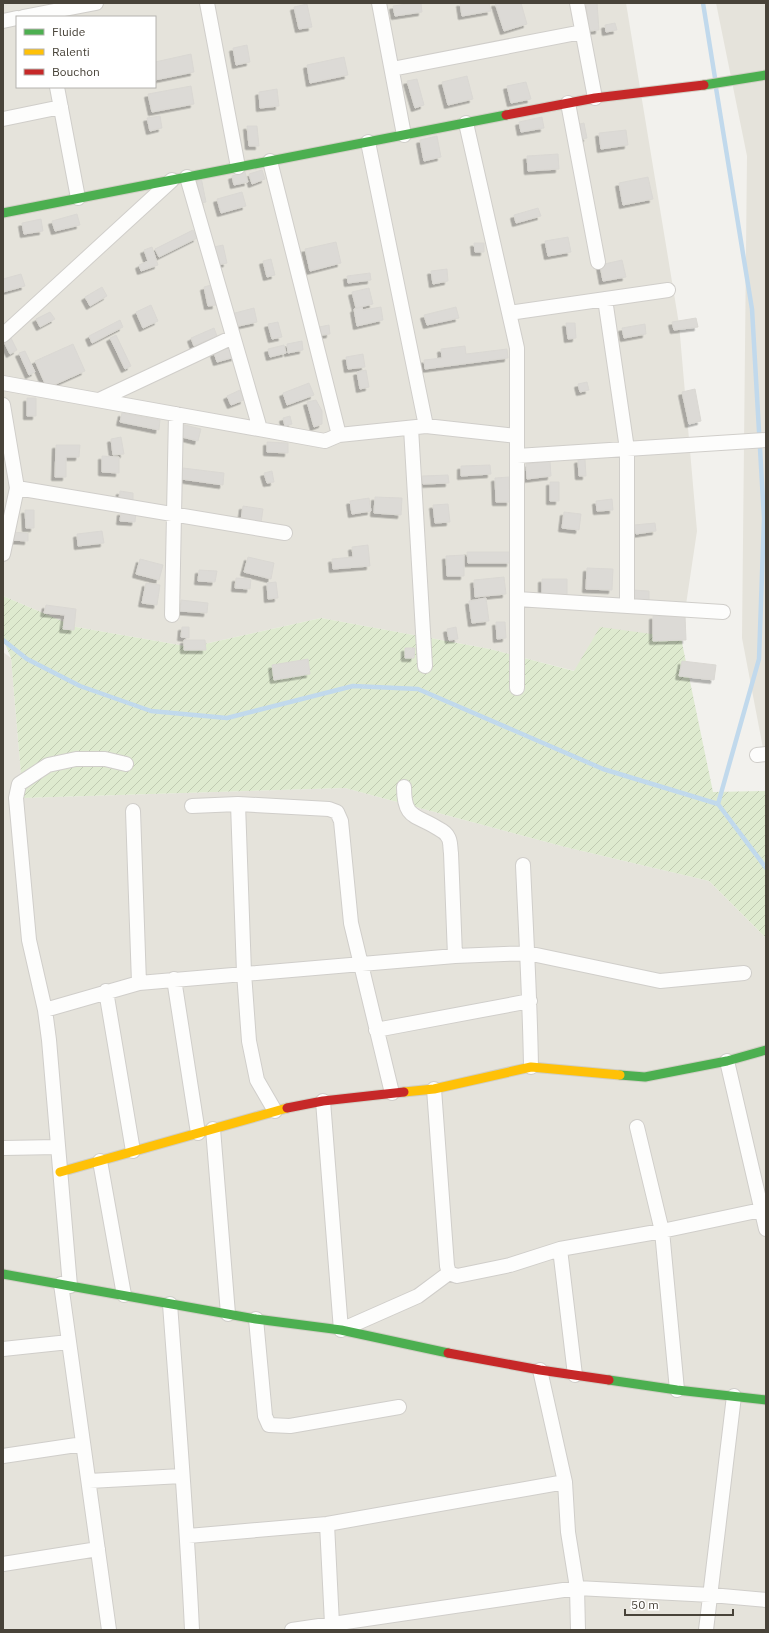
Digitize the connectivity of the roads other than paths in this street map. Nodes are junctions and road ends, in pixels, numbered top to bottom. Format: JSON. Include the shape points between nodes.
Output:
{"nodes":[{"id":1,"x":96,"y":3,"type":"edge"},
{"id":2,"x":207,"y":3,"type":"edge"},
{"id":3,"x":379,"y":3,"type":"edge"},
{"id":4,"x":577,"y":3,"type":"edge"},
{"id":5,"x":43,"y":15,"type":"edge"},
{"id":6,"x":33,"y":16,"type":"edge"},
{"id":7,"x":16,"y":18,"type":"edge"},
{"id":8,"x":3,"y":21,"type":"edge"},
{"id":9,"x":582,"y":32,"type":"junction"},
{"id":10,"x":392,"y":69,"type":"junction"},
{"id":11,"x":766,"y":75,"type":"edge"},
{"id":12,"x":57,"y":88,"type":"edge"},
{"id":13,"x":595,"y":98,"type":"junction"},
{"id":14,"x":568,"y":103,"type":"junction"},
{"id":15,"x":61,"y":107,"type":"junction"},
{"id":16,"x":3,"y":119,"type":"edge"},
{"id":17,"x":466,"y":123,"type":"junction"},
{"id":18,"x":404,"y":135,"type":"junction"},
{"id":19,"x":368,"y":142,"type":"junction"},
{"id":20,"x":270,"y":161,"type":"junction"},
{"id":21,"x":238,"y":167,"type":"junction"},
{"id":22,"x":187,"y":177,"type":"junction"},
{"id":23,"x":172,"y":180,"type":"junction"},
{"id":24,"x":78,"y":198,"type":"junction"},
{"id":25,"x":3,"y":212,"type":"edge"},
{"id":26,"x":598,"y":262,"type":"dead end"},
{"id":27,"x":668,"y":290,"type":"dead end"},
{"id":28,"x":605,"y":299,"type":"junction"},
{"id":29,"x":509,"y":313,"type":"junction"},
{"id":30,"x":3,"y":335,"type":"edge"},
{"id":31,"x":233,"y":337,"type":"junction"},
{"id":32,"x":3,"y":383,"type":"edge"},
{"id":33,"x":99,"y":400,"type":"junction"},
{"id":34,"x":3,"y":405,"type":"edge"},
{"id":35,"x":176,"y":414,"type":"junction"},
{"id":36,"x":426,"y":426,"type":"junction"},
{"id":37,"x":411,"y":428,"type":"junction"},
{"id":38,"x":260,"y":429,"type":"junction"},
{"id":39,"x":339,"y":435,"type":"junction"},
{"id":40,"x":517,"y":436,"type":"junction"},
{"id":41,"x":766,"y":440,"type":"edge"},
{"id":42,"x":627,"y":449,"type":"junction"},
{"id":43,"x":517,"y":456,"type":"junction"},
{"id":44,"x":17,"y":488,"type":"junction"},
{"id":45,"x":174,"y":514,"type":"junction"},
{"id":46,"x":285,"y":533,"type":"dead end"},
{"id":47,"x":3,"y":554,"type":"edge"},
{"id":48,"x":517,"y":599,"type":"junction"},
{"id":49,"x":627,"y":606,"type":"junction"},
{"id":50,"x":723,"y":612,"type":"dead end"},
{"id":51,"x":172,"y":615,"type":"dead end"},
{"id":52,"x":425,"y":666,"type":"dead end"},
{"id":53,"x":517,"y":688,"type":"dead end"},
{"id":54,"x":126,"y":764,"type":"dead end"},
{"id":55,"x":404,"y":786,"type":"dead end"},
{"id":56,"x":238,"y":804,"type":"junction"},
{"id":57,"x":192,"y":806,"type":"dead end"},
{"id":58,"x":133,"y":811,"type":"dead end"},
{"id":59,"x":524,"y":865,"type":"dead end"},
{"id":60,"x":527,"y":953,"type":"junction"},
{"id":61,"x":455,"y":956,"type":"junction"},
{"id":62,"x":360,"y":964,"type":"junction"},
{"id":63,"x":244,"y":973,"type":"junction"},
{"id":64,"x":744,"y":973,"type":"dead end"},
{"id":65,"x":174,"y":979,"type":"junction"},
{"id":66,"x":139,"y":983,"type":"junction"},
{"id":67,"x":106,"y":991,"type":"junction"},
{"id":68,"x":530,"y":1001,"type":"junction"},
{"id":69,"x":45,"y":1010,"type":"junction"},
{"id":70,"x":376,"y":1030,"type":"junction"},
{"id":71,"x":766,"y":1050,"type":"edge"},
{"id":72,"x":727,"y":1061,"type":"junction"},
{"id":73,"x":531,"y":1068,"type":"junction"},
{"id":74,"x":434,"y":1089,"type":"junction"},
{"id":75,"x":392,"y":1093,"type":"junction"},
{"id":76,"x":323,"y":1101,"type":"junction"},
{"id":77,"x":275,"y":1111,"type":"junction"},
{"id":78,"x":637,"y":1127,"type":"dead end"},
{"id":79,"x":213,"y":1129,"type":"junction"},
{"id":80,"x":198,"y":1133,"type":"junction"},
{"id":81,"x":58,"y":1146,"type":"junction"},
{"id":82,"x":3,"y":1148,"type":"edge"},
{"id":83,"x":133,"y":1151,"type":"junction"},
{"id":84,"x":100,"y":1161,"type":"junction"},
{"id":85,"x":60,"y":1172,"type":"junction"},
{"id":86,"x":764,"y":1209,"type":"edge"},
{"id":87,"x":766,"y":1229,"type":"edge"},
{"id":88,"x":662,"y":1231,"type":"junction"},
{"id":89,"x":560,"y":1249,"type":"junction"},
{"id":90,"x":449,"y":1273,"type":"junction"},
{"id":91,"x":3,"y":1274,"type":"edge"},
{"id":92,"x":65,"y":1285,"type":"junction"},
{"id":93,"x":124,"y":1295,"type":"junction"},
{"id":94,"x":170,"y":1304,"type":"junction"},
{"id":95,"x":228,"y":1314,"type":"junction"},
{"id":96,"x":256,"y":1320,"type":"junction"},
{"id":97,"x":342,"y":1330,"type":"junction"},
{"id":98,"x":69,"y":1342,"type":"junction"},
{"id":99,"x":3,"y":1348,"type":"edge"},
{"id":100,"x":540,"y":1370,"type":"junction"},
{"id":101,"x":575,"y":1375,"type":"junction"},
{"id":102,"x":677,"y":1390,"type":"junction"},
{"id":103,"x":734,"y":1396,"type":"junction"},
{"id":104,"x":766,"y":1400,"type":"edge"},
{"id":105,"x":399,"y":1407,"type":"dead end"},
{"id":106,"x":84,"y":1444,"type":"junction"},
{"id":107,"x":3,"y":1456,"type":"edge"},
{"id":108,"x":182,"y":1476,"type":"junction"},
{"id":109,"x":89,"y":1481,"type":"junction"},
{"id":110,"x":565,"y":1482,"type":"junction"},
{"id":111,"x":327,"y":1524,"type":"junction"},
{"id":112,"x":188,"y":1536,"type":"junction"},
{"id":113,"x":98,"y":1549,"type":"junction"},
{"id":114,"x":3,"y":1564,"type":"edge"},
{"id":115,"x":577,"y":1588,"type":"junction"},
{"id":116,"x":710,"y":1595,"type":"junction"},
{"id":117,"x":766,"y":1600,"type":"edge"},
{"id":118,"x":332,"y":1624,"type":"junction"},
{"id":119,"x":109,"y":1630,"type":"edge"},
{"id":120,"x":192,"y":1630,"type":"edge"},
{"id":121,"x":292,"y":1630,"type":"edge"},
{"id":122,"x":578,"y":1630,"type":"edge"},
{"id":123,"x":706,"y":1630,"type":"edge"}],
"edges":[{"from":1,"to":5,"type":"street"},
{"from":2,"to":21,"type":"street"},
{"from":3,"to":10,"type":"street"},
{"from":4,"to":9,"type":"street"},
{"from":5,"to":6,"type":"street"},
{"from":7,"to":8,"type":"street"},
{"from":9,"to":10,"type":"street"},
{"from":9,"to":13,"type":"street"},
{"from":10,"to":18,"type":"street"},
{"from":11,"to":13,"type":"street"},
{"from":12,"to":15,"type":"street"},
{"from":13,"to":14,"type":"street"},
{"from":14,"to":17,"type":"street"},
{"from":14,"to":26,"type":"street"},
{"from":15,"to":16,"type":"street"},
{"from":15,"to":24,"type":"street"},
{"from":17,"to":18,"type":"street"},
{"from":17,"to":29,"type":"street"},
{"from":18,"to":19,"type":"street"},
{"from":19,"to":20,"type":"street"},
{"from":19,"to":36,"type":"street"},
{"from":20,"to":21,"type":"street"},
{"from":20,"to":39,"type":"street"},
{"from":21,"to":22,"type":"street"},
{"from":22,"to":23,"type":"street"},
{"from":22,"to":31,"type":"street"},
{"from":23,"to":24,"type":"street"},
{"from":23,"to":30,"type":"street"},
{"from":24,"to":25,"type":"street"},
{"from":27,"to":28,"type":"street"},
{"from":28,"to":29,"type":"street"},
{"from":28,"to":42,"type":"street"},
{"from":29,"to":40,"type":"street","via":[[517,348]]},
{"from":31,"to":33,"type":"street"},
{"from":31,"to":38,"type":"street"},
{"from":32,"to":33,"type":"street"},
{"from":33,"to":35,"type":"street"},
{"from":34,"to":44,"type":"street"},
{"from":35,"to":38,"type":"street"},
{"from":35,"to":45,"type":"street"},
{"from":36,"to":37,"type":"street"},
{"from":36,"to":40,"type":"street"},
{"from":37,"to":39,"type":"street"},
{"from":37,"to":52,"type":"street"},
{"from":38,"to":39,"type":"street","via":[[325,441]]},
{"from":40,"to":43,"type":"street"},
{"from":41,"to":42,"type":"street"},
{"from":42,"to":43,"type":"street"},
{"from":42,"to":49,"type":"street"},
{"from":43,"to":48,"type":"street"},
{"from":44,"to":45,"type":"street"},
{"from":44,"to":47,"type":"street"},
{"from":45,"to":46,"type":"street"},
{"from":45,"to":51,"type":"street"},
{"from":48,"to":49,"type":"street"},
{"from":48,"to":53,"type":"street"},
{"from":49,"to":50,"type":"street"},
{"from":54,"to":69,"type":"street","via":[[105,759],[76,759],[48,765],[19,784],[16,798],[29,940]]},
{"from":55,"to":61,"type":"street","via":[[407,809],[420,820],[444,832],[449,838]]},
{"from":56,"to":57,"type":"street"},
{"from":56,"to":62,"type":"street","via":[[329,809],[337,812],[342,821],[350,923]]},
{"from":56,"to":63,"type":"street"},
{"from":58,"to":66,"type":"street"},
{"from":59,"to":60,"type":"street"},
{"from":60,"to":61,"type":"street"},
{"from":60,"to":64,"type":"street","via":[[660,981]]},
{"from":60,"to":68,"type":"street"},
{"from":61,"to":62,"type":"street"},
{"from":62,"to":63,"type":"street"},
{"from":62,"to":70,"type":"street"},
{"from":63,"to":65,"type":"street"},
{"from":63,"to":77,"type":"street","via":[[249,1041],[257,1080]]},
{"from":65,"to":66,"type":"street"},
{"from":65,"to":80,"type":"street"},
{"from":66,"to":67,"type":"street"},
{"from":67,"to":69,"type":"street"},
{"from":67,"to":83,"type":"street"},
{"from":68,"to":70,"type":"street"},
{"from":68,"to":73,"type":"street"},
{"from":69,"to":81,"type":"street"},
{"from":70,"to":75,"type":"street"},
{"from":71,"to":72,"type":"street"},
{"from":72,"to":73,"type":"street","via":[[645,1077]]},
{"from":72,"to":86,"type":"street"},
{"from":73,"to":74,"type":"street"},
{"from":74,"to":75,"type":"street"},
{"from":74,"to":90,"type":"street","via":[[446,1266]]},
{"from":75,"to":76,"type":"street"},
{"from":76,"to":77,"type":"street"},
{"from":76,"to":97,"type":"street"},
{"from":77,"to":79,"type":"street"},
{"from":78,"to":88,"type":"street"},
{"from":79,"to":80,"type":"street"},
{"from":79,"to":95,"type":"street"},
{"from":80,"to":83,"type":"street"},
{"from":81,"to":82,"type":"street"},
{"from":81,"to":85,"type":"street"},
{"from":83,"to":84,"type":"street"},
{"from":84,"to":85,"type":"street"},
{"from":84,"to":93,"type":"street"},
{"from":85,"to":92,"type":"street"},
{"from":86,"to":87,"type":"street"},
{"from":86,"to":88,"type":"street"},
{"from":88,"to":89,"type":"street"},
{"from":88,"to":102,"type":"street"},
{"from":89,"to":90,"type":"street","via":[[510,1265],[457,1276]]},
{"from":89,"to":101,"type":"street"},
{"from":90,"to":97,"type":"street","via":[[418,1296]]},
{"from":91,"to":92,"type":"street"},
{"from":92,"to":93,"type":"street"},
{"from":92,"to":98,"type":"street"},
{"from":93,"to":94,"type":"street"},
{"from":94,"to":95,"type":"street"},
{"from":94,"to":108,"type":"street"},
{"from":95,"to":96,"type":"street"},
{"from":96,"to":97,"type":"street"},
{"from":96,"to":105,"type":"street","via":[[265,1416],[269,1425],[290,1426]]},
{"from":97,"to":100,"type":"street"},
{"from":98,"to":99,"type":"street"},
{"from":98,"to":106,"type":"street"},
{"from":100,"to":101,"type":"street"},
{"from":100,"to":110,"type":"street"},
{"from":101,"to":102,"type":"street"},
{"from":102,"to":103,"type":"street"},
{"from":103,"to":104,"type":"street"},
{"from":103,"to":116,"type":"street"},
{"from":106,"to":107,"type":"street"},
{"from":106,"to":109,"type":"street"},
{"from":108,"to":109,"type":"street"},
{"from":108,"to":112,"type":"street"},
{"from":109,"to":113,"type":"street"},
{"from":110,"to":111,"type":"street"},
{"from":110,"to":115,"type":"street","via":[[568,1532]]},
{"from":111,"to":112,"type":"street"},
{"from":111,"to":118,"type":"street"},
{"from":112,"to":120,"type":"street"},
{"from":113,"to":114,"type":"street"},
{"from":113,"to":119,"type":"street"},
{"from":115,"to":116,"type":"street"},
{"from":115,"to":118,"type":"street"},
{"from":115,"to":122,"type":"street"},
{"from":116,"to":117,"type":"street"},
{"from":116,"to":123,"type":"street"},
{"from":118,"to":121,"type":"street"}]}
